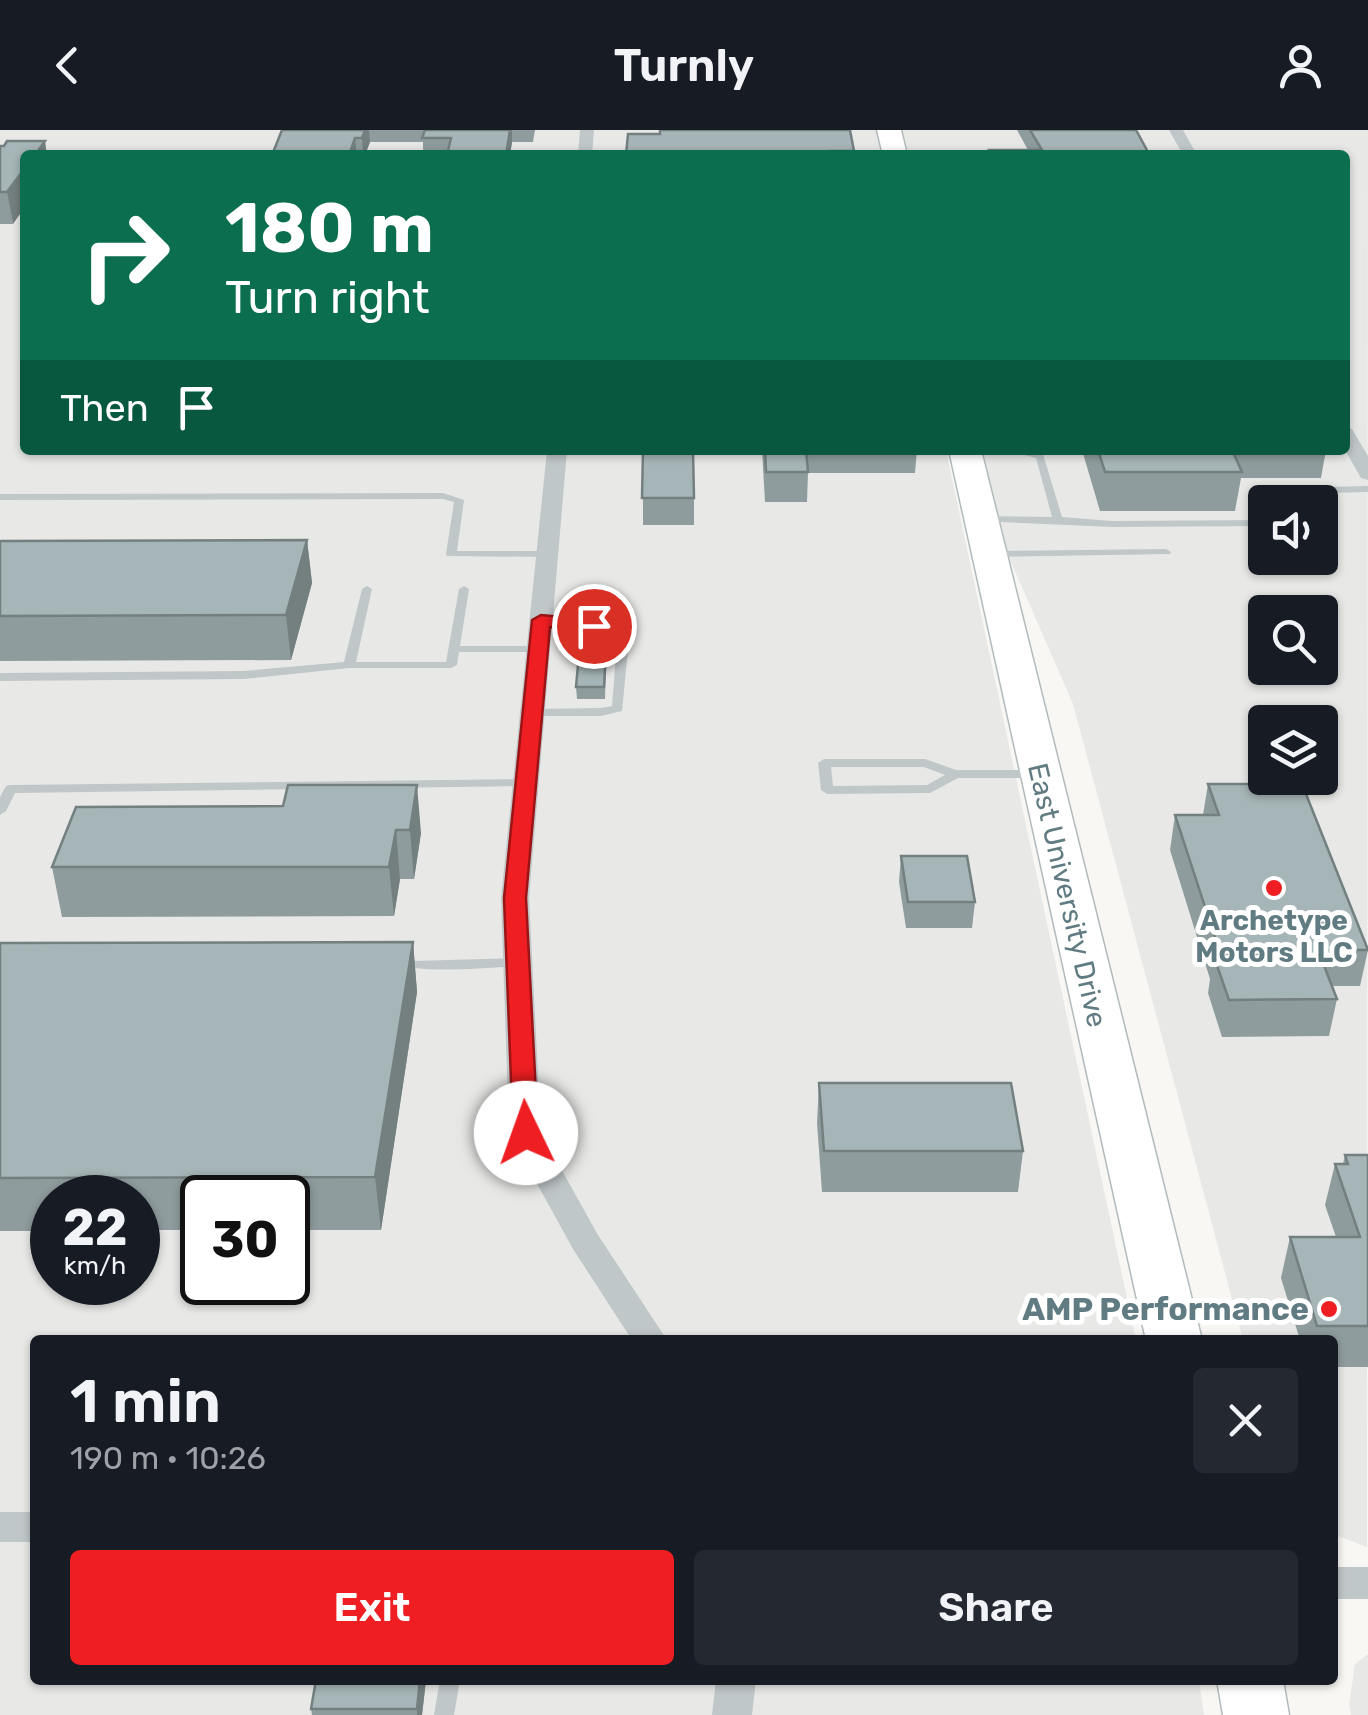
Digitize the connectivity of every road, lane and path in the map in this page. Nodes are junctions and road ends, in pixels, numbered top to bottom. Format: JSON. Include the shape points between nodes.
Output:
{"nodes":[{"id":1,"x":1350,"y":442,"type":"edge"},
{"id":2,"x":557,"y":455,"type":"edge"},
{"id":3,"x":966,"y":455,"type":"edge"},
{"id":4,"x":1035,"y":455,"type":"edge"},
{"id":5,"x":1368,"y":474,"type":"edge"},
{"id":6,"x":1368,"y":489,"type":"edge"},
{"id":7,"x":1338,"y":490,"type":"edge"},
{"id":8,"x":0,"y":497,"type":"edge"},
{"id":9,"x":1058,"y":520,"type":"junction"},
{"id":10,"x":1248,"y":523,"type":"edge"},
{"id":11,"x":986,"y":537,"type":"junction"},
{"id":12,"x":1166,"y":552,"type":"dead end"},
{"id":13,"x":547,"y":554,"type":"junction"},
{"id":14,"x":367,"y":589,"type":"dead end"},
{"id":15,"x":464,"y":590,"type":"dead end"},
{"id":16,"x":541,"y":620,"type":"junction"},
{"id":17,"x":454,"y":649,"type":"junction"},
{"id":18,"x":538,"y":649,"type":"junction"},
{"id":19,"x":349,"y":666,"type":"junction"},
{"id":20,"x":0,"y":677,"type":"edge"},
{"id":21,"x":532,"y":713,"type":"junction"},
{"id":22,"x":955,"y":774,"type":"junction"},
{"id":23,"x":1040,"y":774,"type":"junction"},
{"id":24,"x":526,"y":783,"type":"junction"},
{"id":25,"x":0,"y":812,"type":"edge"},
{"id":26,"x":378,"y":954,"type":"edge"},
{"id":27,"x":518,"y":962,"type":"junction"},
{"id":28,"x":647,"y":1335,"type":"edge"},
{"id":29,"x":1173,"y":1335,"type":"edge"},
{"id":30,"x":0,"y":1527,"type":"edge"},
{"id":31,"x":30,"y":1527,"type":"edge"},
{"id":32,"x":1368,"y":1582,"type":"edge"},
{"id":33,"x":1338,"y":1583,"type":"edge"},
{"id":34,"x":449,"y":1685,"type":"edge"},
{"id":35,"x":735,"y":1685,"type":"edge"},
{"id":36,"x":1251,"y":1685,"type":"edge"},
{"id":37,"x":444,"y":1715,"type":"edge"},
{"id":38,"x":732,"y":1715,"type":"edge"},
{"id":39,"x":1256,"y":1715,"type":"edge"}],
"edges":[{"from":1,"to":5,"type":"street"},
{"from":2,"to":13,"type":"street"},
{"from":3,"to":11,"type":"main road","name":"East University Drive"},
{"from":4,"to":9,"type":"lane"},
{"from":6,"to":7,"type":"lane"},
{"from":8,"to":13,"type":"lane","via":[[442,496],[459,500],[452,554]]},
{"from":9,"to":10,"type":"lane"},
{"from":9,"to":11,"type":"lane"},
{"from":11,"to":12,"type":"lane"},
{"from":11,"to":23,"type":"main road","name":"East University Drive"},
{"from":13,"to":16,"type":"street"},
{"from":14,"to":19,"type":"lane"},
{"from":15,"to":17,"type":"lane"},
{"from":16,"to":18,"type":"street"},
{"from":16,"to":21,"type":"lane","via":[[594,626],[622,640],[622,696],[618,708],[601,712]]},
{"from":17,"to":18,"type":"lane"},
{"from":17,"to":19,"type":"lane","via":[[452,665]]},
{"from":18,"to":21,"type":"street"},
{"from":19,"to":20,"type":"lane","via":[[213,676]]},
{"from":21,"to":24,"type":"street"},
{"from":22,"to":22,"type":"lane","via":[[925,763],[824,762],[827,790],[930,789]]},
{"from":22,"to":23,"type":"lane"},
{"from":23,"to":29,"type":"main road","name":"East University Drive"},
{"from":24,"to":25,"type":"lane","via":[[10,789]]},
{"from":24,"to":27,"type":"street","via":[[515,898]]},
{"from":26,"to":27,"type":"lane","via":[[412,964]]},
{"from":27,"to":28,"type":"street","via":[[526,1133]]},
{"from":30,"to":31,"type":"street"},
{"from":32,"to":33,"type":"street"},
{"from":34,"to":37,"type":"lane"},
{"from":35,"to":38,"type":"street"},
{"from":36,"to":39,"type":"main road"}]}
